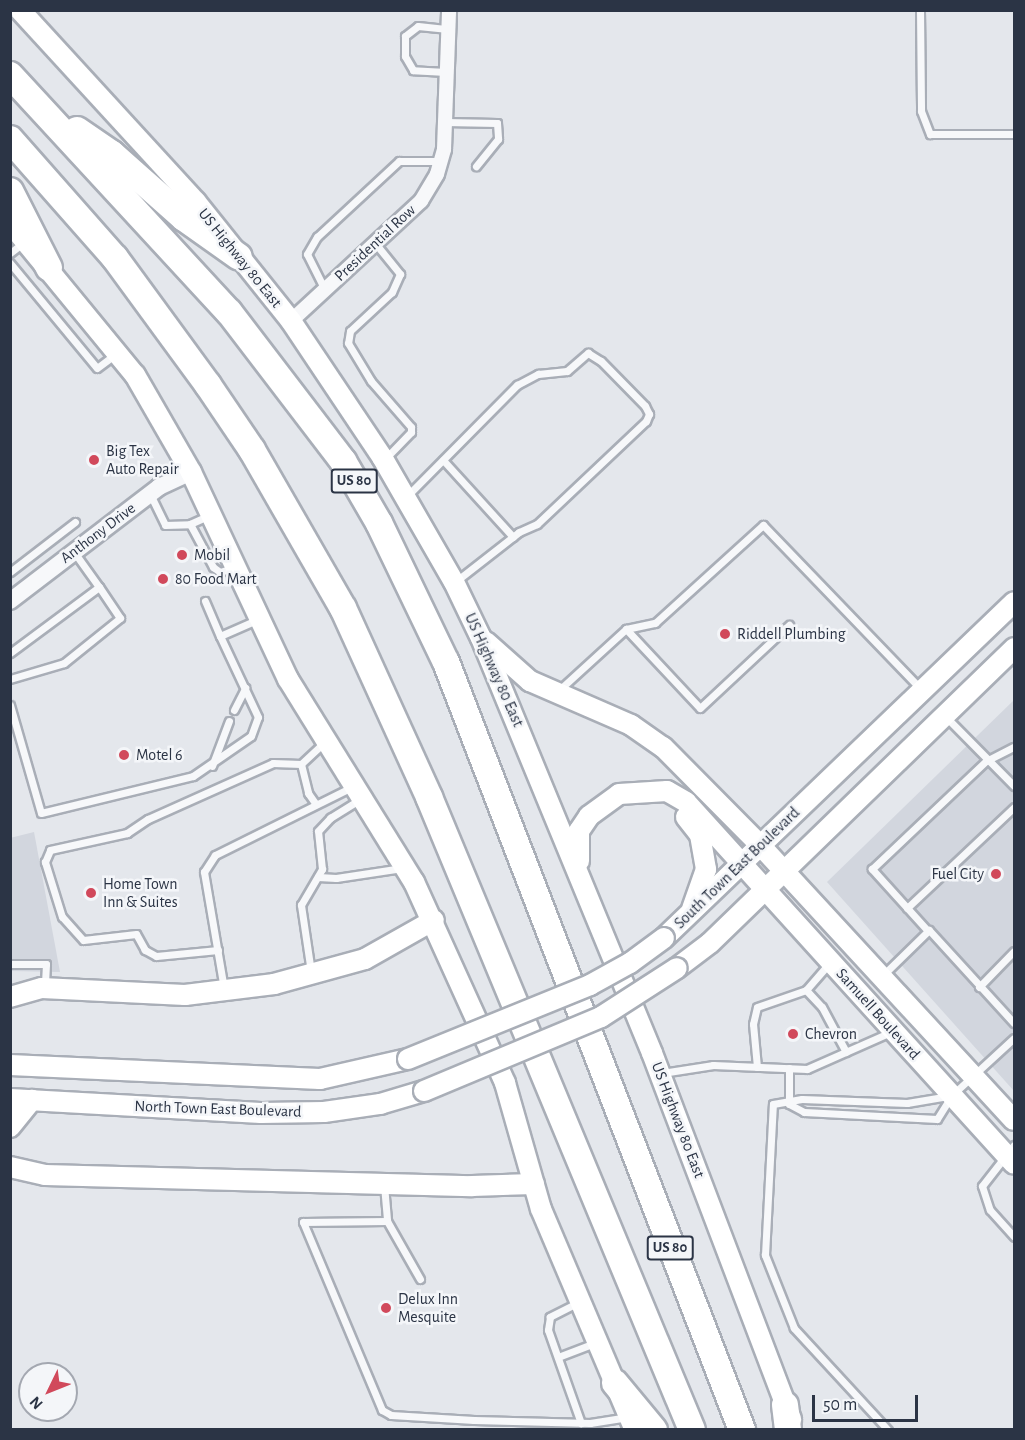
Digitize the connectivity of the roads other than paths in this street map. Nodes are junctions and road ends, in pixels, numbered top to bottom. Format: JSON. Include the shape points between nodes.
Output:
{"nodes":[{"id":1,"x":20,"y":10,"type":"edge"},
{"id":2,"x":449,"y":10,"type":"edge"},
{"id":3,"x":920,"y":10,"type":"edge"},
{"id":4,"x":448,"y":29,"type":"junction"},
{"id":5,"x":446,"y":72,"type":"junction"},
{"id":6,"x":10,"y":75,"type":"edge"},
{"id":7,"x":33,"y":98,"type":"junction"},
{"id":8,"x":445,"y":122,"type":"junction"},
{"id":9,"x":1014,"y":134,"type":"edge"},
{"id":10,"x":10,"y":139,"type":"edge"},
{"id":11,"x":441,"y":161,"type":"junction"},
{"id":12,"x":476,"y":166,"type":"dead end"},
{"id":13,"x":10,"y":191,"type":"edge"},
{"id":14,"x":10,"y":223,"type":"edge"},
{"id":15,"x":26,"y":240,"type":"junction"},
{"id":16,"x":375,"y":243,"type":"junction"},
{"id":17,"x":10,"y":253,"type":"edge"},
{"id":18,"x":239,"y":257,"type":"junction"},
{"id":19,"x":10,"y":263,"type":"edge"},
{"id":20,"x":50,"y":268,"type":"junction"},
{"id":21,"x":325,"y":290,"type":"junction"},
{"id":22,"x":291,"y":321,"type":"junction"},
{"id":23,"x":119,"y":352,"type":"junction"},
{"id":24,"x":384,"y":460,"type":"junction"},
{"id":25,"x":443,"y":460,"type":"junction"},
{"id":26,"x":191,"y":472,"type":"junction"},
{"id":27,"x":150,"y":494,"type":"junction"},
{"id":28,"x":405,"y":498,"type":"junction"},
{"id":29,"x":212,"y":514,"type":"junction"},
{"id":30,"x":75,"y":522,"type":"dead end"},
{"id":31,"x":190,"y":524,"type":"junction"},
{"id":32,"x":513,"y":537,"type":"junction"},
{"id":33,"x":73,"y":551,"type":"junction"},
{"id":34,"x":237,"y":567,"type":"junction"},
{"id":35,"x":10,"y":572,"type":"edge"},
{"id":36,"x":454,"y":582,"type":"junction"},
{"id":37,"x":99,"y":587,"type":"junction"},
{"id":38,"x":11,"y":599,"type":"edge"},
{"id":39,"x":205,"y":602,"type":"dead end"},
{"id":40,"x":1014,"y":602,"type":"edge"},
{"id":41,"x":261,"y":618,"type":"junction"},
{"id":42,"x":789,"y":625,"type":"dead end"},
{"id":43,"x":626,"y":629,"type":"junction"},
{"id":44,"x":220,"y":636,"type":"junction"},
{"id":45,"x":482,"y":638,"type":"junction"},
{"id":46,"x":1014,"y":648,"type":"edge"},
{"id":47,"x":10,"y":653,"type":"edge"},
{"id":48,"x":10,"y":679,"type":"edge"},
{"id":49,"x":245,"y":688,"type":"junction"},
{"id":50,"x":922,"y":690,"type":"junction"},
{"id":51,"x":556,"y":692,"type":"junction"},
{"id":52,"x":10,"y":705,"type":"edge"},
{"id":53,"x":234,"y":710,"type":"dead end"},
{"id":54,"x":944,"y":716,"type":"junction"},
{"id":55,"x":229,"y":721,"type":"dead end"},
{"id":56,"x":327,"y":740,"type":"junction"},
{"id":57,"x":1014,"y":747,"type":"edge"},
{"id":58,"x":986,"y":761,"type":"junction"},
{"id":59,"x":301,"y":764,"type":"junction"},
{"id":60,"x":213,"y":766,"type":"junction"},
{"id":61,"x":1014,"y":786,"type":"edge"},
{"id":62,"x":358,"y":792,"type":"junction"},
{"id":63,"x":649,"y":793,"type":"junction"},
{"id":64,"x":315,"y":803,"type":"junction"},
{"id":65,"x":1014,"y":807,"type":"edge"},
{"id":66,"x":760,"y":845,"type":"junction"},
{"id":67,"x":742,"y":863,"type":"junction"},
{"id":68,"x":405,"y":867,"type":"junction"},
{"id":69,"x":783,"y":870,"type":"junction"},
{"id":70,"x":318,"y":877,"type":"junction"},
{"id":71,"x":584,"y":884,"type":"junction"},
{"id":72,"x":764,"y":888,"type":"junction"},
{"id":73,"x":907,"y":908,"type":"junction"},
{"id":74,"x":691,"y":913,"type":"junction"},
{"id":75,"x":434,"y":920,"type":"junction"},
{"id":76,"x":928,"y":931,"type":"junction"},
{"id":77,"x":218,"y":950,"type":"junction"},
{"id":78,"x":1014,"y":951,"type":"edge"},
{"id":79,"x":831,"y":962,"type":"junction"},
{"id":80,"x":10,"y":964,"type":"edge"},
{"id":81,"x":311,"y":975,"type":"junction"},
{"id":82,"x":882,"y":976,"type":"junction"},
{"id":83,"x":979,"y":987,"type":"junction"},
{"id":84,"x":45,"y":988,"type":"junction"},
{"id":85,"x":806,"y":990,"type":"junction"},
{"id":86,"x":225,"y":991,"type":"junction"},
{"id":87,"x":10,"y":997,"type":"edge"},
{"id":88,"x":1014,"y":1023,"type":"edge"},
{"id":89,"x":894,"y":1031,"type":"junction"},
{"id":90,"x":1014,"y":1038,"type":"edge"},
{"id":91,"x":846,"y":1052,"type":"junction"},
{"id":92,"x":408,"y":1059,"type":"joint"},
{"id":93,"x":14,"y":1060,"type":"edge"},
{"id":94,"x":757,"y":1067,"type":"junction"},
{"id":95,"x":789,"y":1068,"type":"junction"},
{"id":96,"x":660,"y":1073,"type":"junction"},
{"id":97,"x":973,"y":1076,"type":"junction"},
{"id":98,"x":424,"y":1091,"type":"joint"},
{"id":99,"x":952,"y":1095,"type":"junction"},
{"id":100,"x":10,"y":1099,"type":"edge"},
{"id":101,"x":32,"y":1100,"type":"junction"},
{"id":102,"x":789,"y":1104,"type":"junction"},
{"id":103,"x":1014,"y":1120,"type":"edge"},
{"id":104,"x":10,"y":1127,"type":"edge"},
{"id":105,"x":1011,"y":1155,"type":"edge"},
{"id":106,"x":10,"y":1167,"type":"edge"},
{"id":107,"x":384,"y":1184,"type":"junction"},
{"id":108,"x":534,"y":1184,"type":"junction"},
{"id":109,"x":387,"y":1221,"type":"junction"},
{"id":110,"x":1014,"y":1237,"type":"edge"},
{"id":111,"x":420,"y":1279,"type":"dead end"},
{"id":112,"x":581,"y":1301,"type":"junction"},
{"id":113,"x":598,"y":1341,"type":"junction"},
{"id":114,"x":558,"y":1357,"type":"junction"},
{"id":115,"x":615,"y":1383,"type":"junction"},
{"id":116,"x":787,"y":1417,"type":"edge"},
{"id":117,"x":581,"y":1423,"type":"junction"},
{"id":118,"x":632,"y":1423,"type":"edge"},
{"id":119,"x":654,"y":1430,"type":"edge"},
{"id":120,"x":692,"y":1430,"type":"edge"},
{"id":121,"x":742,"y":1430,"type":"edge"},
{"id":122,"x":795,"y":1430,"type":"edge"},
{"id":123,"x":888,"y":1430,"type":"edge"}],
"edges":[{"from":1,"to":18,"type":"main road","name":"US Highway 80 East","via":[[188,194]]},
{"from":2,"to":4,"type":"street","name":"Presidential Row"},
{"from":3,"to":9,"type":"lane","via":[[921,111],[930,134]]},
{"from":4,"to":5,"type":"street","name":"Presidential Row"},
{"from":4,"to":5,"type":"lane","via":[[418,26],[405,36],[405,56],[413,70]]},
{"from":5,"to":8,"type":"street","name":"Presidential Row"},
{"from":6,"to":7,"type":"highway","number":"US 80"},
{"from":7,"to":18,"type":"highway","via":[[112,154],[183,218]]},
{"from":7,"to":121,"type":"highway","number":"US 80","via":[[236,321],[343,461],[379,524],[446,662]]},
{"from":8,"to":11,"type":"street","name":"Presidential Row"},
{"from":8,"to":12,"type":"lane","via":[[497,123],[498,139]]},
{"from":10,"to":120,"type":"highway","number":"US 80","via":[[115,258],[189,357],[252,450],[343,608],[429,797]]},
{"from":11,"to":16,"type":"street","name":"Presidential Row","via":[[421,201]]},
{"from":11,"to":21,"type":"lane","via":[[399,161],[317,237],[308,254]]},
{"from":13,"to":20,"type":"highway"},
{"from":14,"to":15,"type":"main road"},
{"from":15,"to":17,"type":"lane"},
{"from":15,"to":20,"type":"main road"},
{"from":16,"to":21,"type":"street","name":"Presidential Row"},
{"from":16,"to":24,"type":"lane","via":[[400,274],[392,292],[350,331],[348,343],[371,381],[411,427],[411,432]]},
{"from":18,"to":22,"type":"main road","name":"US Highway 80 East"},
{"from":19,"to":23,"type":"lane","via":[[97,368]]},
{"from":20,"to":23,"type":"main road"},
{"from":21,"to":22,"type":"street","name":"Presidential Row"},
{"from":22,"to":24,"type":"main road","name":"US Highway 80 East"},
{"from":23,"to":26,"type":"main road"},
{"from":24,"to":28,"type":"main road","name":"US Highway 80 East"},
{"from":25,"to":28,"type":"lane"},
{"from":25,"to":32,"type":"lane"},
{"from":25,"to":32,"type":"lane","via":[[517,385],[538,374],[567,370],[588,353],[645,406],[649,414],[646,421],[537,524]]},
{"from":26,"to":27,"type":"street","name":"Anthony Drive"},
{"from":26,"to":29,"type":"main road"},
{"from":27,"to":31,"type":"lane","via":[[165,525]]},
{"from":27,"to":33,"type":"street","name":"Anthony Drive"},
{"from":28,"to":36,"type":"main road","name":"US Highway 80 East"},
{"from":29,"to":31,"type":"lane"},
{"from":29,"to":34,"type":"main road"},
{"from":30,"to":35,"type":"lane"},
{"from":31,"to":34,"type":"lane","via":[[213,567],[220,572]]},
{"from":32,"to":36,"type":"lane"},
{"from":33,"to":37,"type":"lane"},
{"from":33,"to":38,"type":"street","name":"Anthony Drive"},
{"from":34,"to":41,"type":"main road"},
{"from":36,"to":45,"type":"main road","name":"US Highway 80 East"},
{"from":37,"to":47,"type":"lane"},
{"from":37,"to":48,"type":"lane","via":[[120,618],[64,663]]},
{"from":39,"to":44,"type":"lane"},
{"from":40,"to":50,"type":"main road","name":"South Town East Boulevard"},
{"from":41,"to":44,"type":"lane"},
{"from":41,"to":56,"type":"main road","via":[[288,679]]},
{"from":42,"to":43,"type":"lane","via":[[700,708]]},
{"from":43,"to":50,"type":"lane","via":[[655,623],[762,525]]},
{"from":43,"to":51,"type":"lane"},
{"from":44,"to":49,"type":"lane"},
{"from":45,"to":51,"type":"main road","name":"Samuell Boulevard","via":[[530,681]]},
{"from":45,"to":71,"type":"main road","name":"US Highway 80 East"},
{"from":46,"to":54,"type":"main road","name":"South Town East Boulevard"},
{"from":49,"to":53,"type":"lane"},
{"from":49,"to":60,"type":"lane","via":[[258,717],[251,735]]},
{"from":50,"to":54,"type":"main road"},
{"from":50,"to":66,"type":"main road","name":"South Town East Boulevard"},
{"from":51,"to":66,"type":"main road","name":"Samuell Boulevard","via":[[631,725],[663,747]]},
{"from":52,"to":60,"type":"lane","via":[[40,813],[193,776]]},
{"from":54,"to":58,"type":"lane"},
{"from":54,"to":69,"type":"main road","name":"South Town East Boulevard"},
{"from":55,"to":60,"type":"lane"},
{"from":56,"to":59,"type":"lane"},
{"from":56,"to":62,"type":"main road"},
{"from":57,"to":58,"type":"lane"},
{"from":58,"to":61,"type":"lane"},
{"from":58,"to":73,"type":"lane","via":[[872,869]]},
{"from":59,"to":64,"type":"lane","via":[[308,793]]},
{"from":59,"to":77,"type":"lane","via":[[273,763],[148,819],[127,833],[50,850],[45,862],[62,917],[83,940],[136,934],[145,950],[156,956]]},
{"from":62,"to":64,"type":"lane"},
{"from":62,"to":68,"type":"main road"},
{"from":62,"to":70,"type":"lane","via":[[321,825],[317,837],[322,869]]},
{"from":63,"to":67,"type":"main road","name":"Samuell Boulevard","via":[[667,791],[686,802]]},
{"from":63,"to":71,"type":"main road","name":"Samuell Boulevard","via":[[619,794],[588,816],[576,847]]},
{"from":63,"to":74,"type":"main road","via":[[681,810],[700,835],[706,869]]},
{"from":64,"to":77,"type":"lane","via":[[304,813],[215,855],[204,872]]},
{"from":65,"to":73,"type":"lane"},
{"from":66,"to":67,"type":"main road","name":"South Town East Boulevard"},
{"from":66,"to":69,"type":"main road","name":"Samuell Boulevard"},
{"from":67,"to":72,"type":"main road","name":"Samuell Boulevard"},
{"from":67,"to":74,"type":"main road","name":"South Town East Boulevard"},
{"from":68,"to":70,"type":"lane","via":[[336,878]]},
{"from":68,"to":75,"type":"main road"},
{"from":69,"to":72,"type":"main road","name":"South Town East Boulevard"},
{"from":69,"to":82,"type":"main road","name":"Samuell Boulevard"},
{"from":70,"to":81,"type":"lane","via":[[301,905]]},
{"from":71,"to":96,"type":"main road","name":"US Highway 80 East"},
{"from":72,"to":79,"type":"main road","name":"Samuell Boulevard"},
{"from":72,"to":98,"type":"main road","name":"South Town East Boulevard","bridge":true,"via":[[710,943],[600,1017]]},
{"from":73,"to":76,"type":"lane"},
{"from":74,"to":92,"type":"main road","name":"South Town East Boulevard","bridge":true,"via":[[630,963],[590,985]]},
{"from":75,"to":81,"type":"main road","via":[[365,959]]},
{"from":75,"to":108,"type":"main road","via":[[505,1083]]},
{"from":76,"to":82,"type":"lane"},
{"from":76,"to":83,"type":"lane"},
{"from":77,"to":86,"type":"lane"},
{"from":78,"to":83,"type":"lane"},
{"from":79,"to":85,"type":"lane"},
{"from":79,"to":89,"type":"main road","name":"Samuell Boulevard"},
{"from":80,"to":84,"type":"lane","via":[[46,964]]},
{"from":81,"to":86,"type":"main road"},
{"from":82,"to":97,"type":"main road","name":"Samuell Boulevard"},
{"from":83,"to":88,"type":"lane"},
{"from":84,"to":86,"type":"main road","via":[[185,995]]},
{"from":84,"to":87,"type":"main road","via":[[20,991]]},
{"from":85,"to":91,"type":"lane","via":[[822,1007]]},
{"from":85,"to":94,"type":"lane","via":[[757,1007],[753,1024]]},
{"from":89,"to":91,"type":"lane"},
{"from":89,"to":99,"type":"main road","name":"Samuell Boulevard"},
{"from":90,"to":97,"type":"lane"},
{"from":91,"to":95,"type":"lane","via":[[807,1069]]},
{"from":92,"to":93,"type":"main road","name":"North Town East Boulevard","via":[[320,1079]]},
{"from":94,"to":95,"type":"lane"},
{"from":94,"to":96,"type":"lane","via":[[713,1065]]},
{"from":95,"to":102,"type":"lane"},
{"from":96,"to":116,"type":"main road","name":"US Highway 80 East"},
{"from":97,"to":99,"type":"lane"},
{"from":97,"to":103,"type":"main road","name":"Samuell Boulevard"},
{"from":98,"to":101,"type":"main road","name":"North Town East Boulevard","via":[[380,1104],[324,1112],[261,1113]]},
{"from":99,"to":102,"type":"lane","via":[[907,1103],[802,1099]]},
{"from":99,"to":102,"type":"lane","via":[[937,1119],[804,1112]]},
{"from":99,"to":105,"type":"main road","name":"Samuell Boulevard"},
{"from":100,"to":101,"type":"main road","name":"North Town East Boulevard"},
{"from":101,"to":104,"type":"main road"},
{"from":102,"to":123,"type":"lane","via":[[773,1104],[765,1255],[794,1328]]},
{"from":105,"to":110,"type":"lane","via":[[982,1185],[990,1210]]},
{"from":106,"to":107,"type":"main road","via":[[45,1175]]},
{"from":107,"to":108,"type":"main road"},
{"from":107,"to":109,"type":"lane"},
{"from":108,"to":112,"type":"main road"},
{"from":109,"to":111,"type":"lane"},
{"from":109,"to":117,"type":"lane","via":[[303,1222],[382,1410],[391,1415]]},
{"from":112,"to":113,"type":"main road"},
{"from":112,"to":114,"type":"lane","via":[[550,1317],[548,1330]]},
{"from":113,"to":114,"type":"lane"},
{"from":113,"to":115,"type":"main road"},
{"from":114,"to":117,"type":"lane"},
{"from":115,"to":118,"type":"main road"},
{"from":115,"to":119,"type":"highway"},
{"from":116,"to":122,"type":"main road","name":"US Highway 80 East"},
{"from":117,"to":118,"type":"lane"}]}
